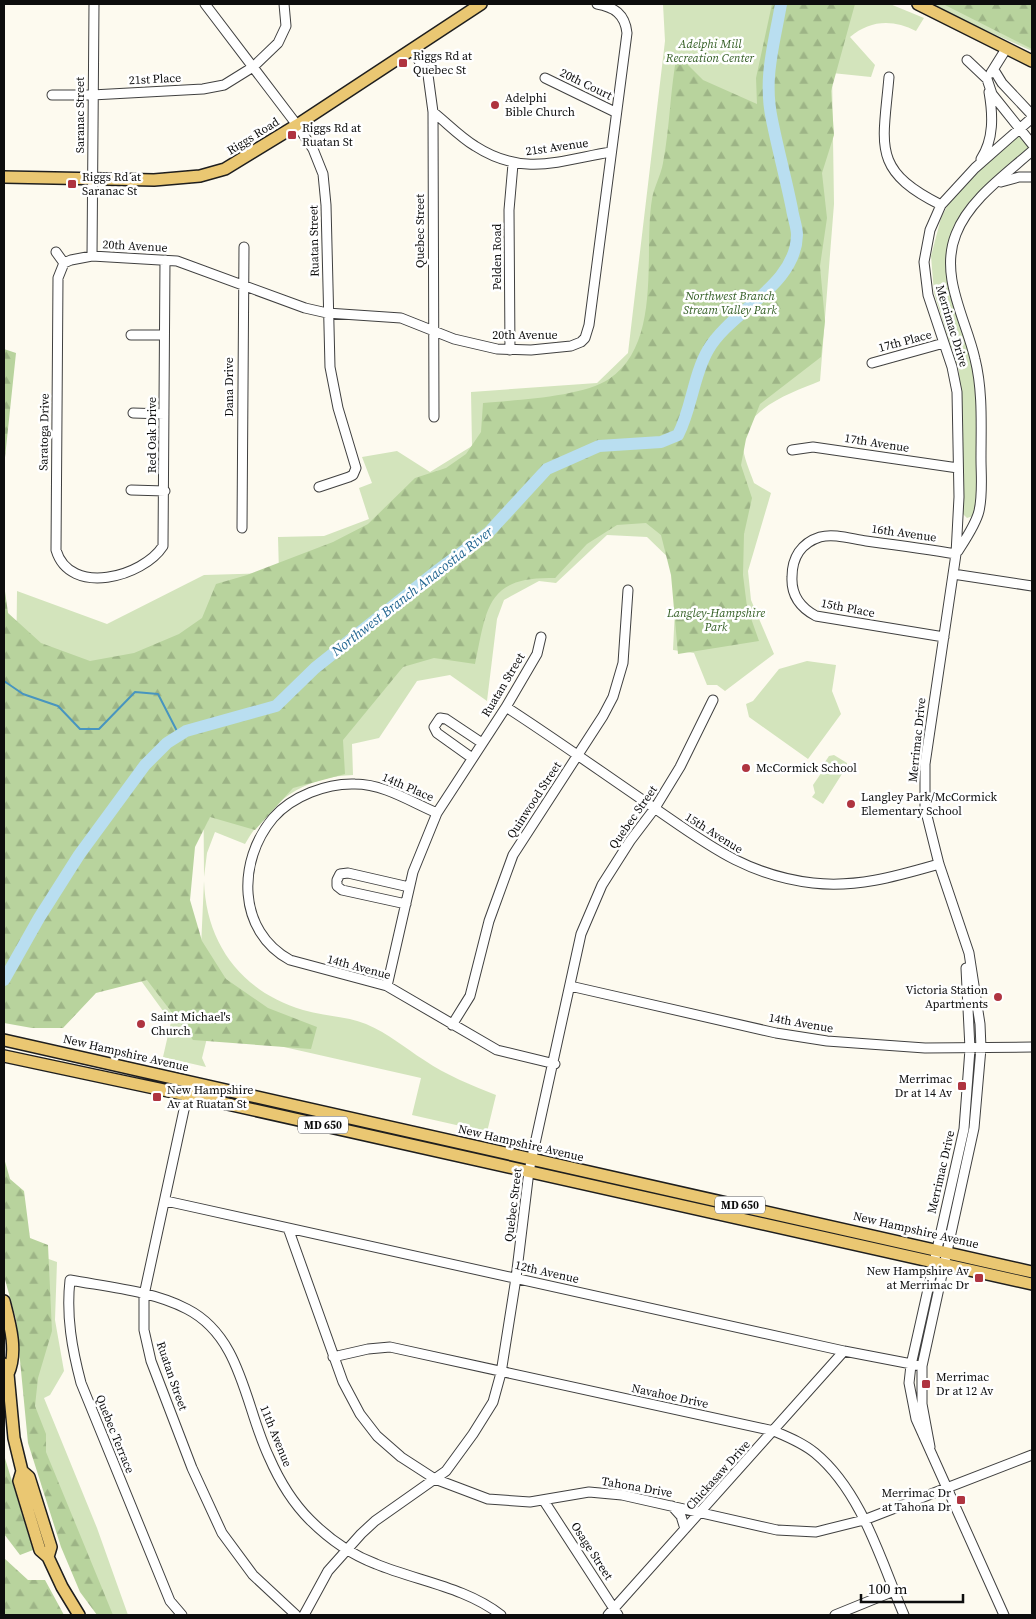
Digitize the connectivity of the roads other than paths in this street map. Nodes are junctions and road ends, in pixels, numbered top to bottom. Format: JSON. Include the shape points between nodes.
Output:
{"nodes":[{"id":1,"x":94,"y":4,"type":"edge"},
{"id":2,"x":205,"y":4,"type":"edge"},
{"id":3,"x":284,"y":4,"type":"edge"},
{"id":4,"x":481,"y":4,"type":"edge"},
{"id":5,"x":597,"y":4,"type":"edge"},
{"id":6,"x":918,"y":4,"type":"edge"},
{"id":7,"x":1006,"y":49,"type":"junction"},
{"id":8,"x":412,"y":50,"type":"junction"},
{"id":9,"x":967,"y":60,"type":"dead end"},
{"id":10,"x":1032,"y":61,"type":"edge"},
{"id":11,"x":253,"y":67,"type":"junction"},
{"id":12,"x":994,"y":70,"type":"junction"},
{"id":13,"x":889,"y":77,"type":"dead end"},
{"id":14,"x":546,"y":78,"type":"dead end"},
{"id":15,"x":987,"y":79,"type":"junction"},
{"id":16,"x":52,"y":95,"type":"dead end"},
{"id":17,"x":92,"y":95,"type":"junction"},
{"id":18,"x":433,"y":112,"type":"junction"},
{"id":19,"x":615,"y":112,"type":"junction"},
{"id":20,"x":1032,"y":116,"type":"edge"},
{"id":21,"x":297,"y":125,"type":"junction"},
{"id":22,"x":1020,"y":129,"type":"junction"},
{"id":23,"x":1032,"y":144,"type":"edge"},
{"id":24,"x":1032,"y":151,"type":"edge"},
{"id":25,"x":610,"y":152,"type":"junction"},
{"id":26,"x":512,"y":164,"type":"junction"},
{"id":27,"x":974,"y":168,"type":"junction"},
{"id":28,"x":4,"y":176,"type":"edge"},
{"id":29,"x":1032,"y":177,"type":"edge"},
{"id":30,"x":93,"y":178,"type":"junction"},
{"id":31,"x":994,"y":186,"type":"junction"},
{"id":32,"x":942,"y":205,"type":"junction"},
{"id":33,"x":244,"y":247,"type":"dead end"},
{"id":34,"x":56,"y":252,"type":"dead end"},
{"id":35,"x":92,"y":256,"type":"junction"},
{"id":36,"x":164,"y":260,"type":"junction"},
{"id":37,"x":64,"y":263,"type":"junction"},
{"id":38,"x":244,"y":285,"type":"junction"},
{"id":39,"x":327,"y":313,"type":"junction"},
{"id":40,"x":433,"y":331,"type":"junction"},
{"id":41,"x":131,"y":335,"type":"dead end"},
{"id":42,"x":164,"y":335,"type":"junction"},
{"id":43,"x":944,"y":343,"type":"junction"},
{"id":44,"x":510,"y":350,"type":"junction"},
{"id":45,"x":872,"y":363,"type":"dead end"},
{"id":46,"x":133,"y":412,"type":"dead end"},
{"id":47,"x":164,"y":414,"type":"junction"},
{"id":48,"x":434,"y":417,"type":"dead end"},
{"id":49,"x":792,"y":450,"type":"dead end"},
{"id":50,"x":958,"y":468,"type":"junction"},
{"id":51,"x":319,"y":488,"type":"dead end"},
{"id":52,"x":131,"y":490,"type":"dead end"},
{"id":53,"x":165,"y":491,"type":"junction"},
{"id":54,"x":958,"y":513,"type":"junction"},
{"id":55,"x":976,"y":521,"type":"junction"},
{"id":56,"x":242,"y":528,"type":"dead end"},
{"id":57,"x":847,"y":538,"type":"joint"},
{"id":58,"x":956,"y":554,"type":"junction"},
{"id":59,"x":953,"y":574,"type":"junction"},
{"id":60,"x":109,"y":577,"type":"joint"},
{"id":61,"x":1032,"y":586,"type":"edge"},
{"id":62,"x":628,"y":590,"type":"dead end"},
{"id":63,"x":541,"y":637,"type":"dead end"},
{"id":64,"x":944,"y":637,"type":"junction"},
{"id":65,"x":713,"y":700,"type":"dead end"},
{"id":66,"x":506,"y":707,"type":"junction"},
{"id":67,"x":482,"y":743,"type":"junction"},
{"id":68,"x":578,"y":756,"type":"junction"},
{"id":69,"x":472,"y":758,"type":"junction"},
{"id":70,"x":655,"y":808,"type":"junction"},
{"id":71,"x":437,"y":813,"type":"junction"},
{"id":72,"x":939,"y":864,"type":"junction"},
{"id":73,"x":410,"y":887,"type":"junction"},
{"id":74,"x":406,"y":904,"type":"junction"},
{"id":75,"x":960,"y":926,"type":"junction"},
{"id":76,"x":290,"y":960,"type":"joint"},
{"id":77,"x":387,"y":986,"type":"junction"},
{"id":78,"x":570,"y":986,"type":"junction"},
{"id":79,"x":452,"y":1024,"type":"junction"},
{"id":80,"x":4,"y":1040,"type":"edge"},
{"id":81,"x":1032,"y":1047,"type":"edge"},
{"id":82,"x":981,"y":1048,"type":"junction"},
{"id":83,"x":970,"y":1049,"type":"junction"},
{"id":84,"x":4,"y":1056,"type":"edge"},
{"id":85,"x":555,"y":1064,"type":"junction"},
{"id":86,"x":190,"y":1082,"type":"junction"},
{"id":87,"x":187,"y":1095,"type":"junction"},
{"id":88,"x":531,"y":1166,"type":"junction"},
{"id":89,"x":166,"y":1201,"type":"junction"},
{"id":90,"x":288,"y":1228,"type":"junction"},
{"id":91,"x":936,"y":1248,"type":"junction"},
{"id":92,"x":948,"y":1251,"type":"junction"},
{"id":93,"x":939,"y":1263,"type":"junction"},
{"id":94,"x":1032,"y":1272,"type":"edge"},
{"id":95,"x":516,"y":1278,"type":"junction"},
{"id":96,"x":1032,"y":1284,"type":"edge"},
{"id":97,"x":100,"y":1286,"type":"joint"},
{"id":98,"x":144,"y":1295,"type":"junction"},
{"id":99,"x":4,"y":1301,"type":"edge"},
{"id":100,"x":844,"y":1351,"type":"junction"},
{"id":101,"x":333,"y":1357,"type":"junction"},
{"id":102,"x":911,"y":1365,"type":"junction"},
{"id":103,"x":922,"y":1366,"type":"junction"},
{"id":104,"x":6,"y":1369,"type":"edge"},
{"id":105,"x":501,"y":1372,"type":"junction"},
{"id":106,"x":774,"y":1431,"type":"junction"},
{"id":107,"x":930,"y":1447,"type":"junction"},
{"id":108,"x":1032,"y":1455,"type":"edge"},
{"id":109,"x":435,"y":1479,"type":"junction"},
{"id":110,"x":947,"y":1486,"type":"junction"},
{"id":111,"x":544,"y":1501,"type":"junction"},
{"id":112,"x":672,"y":1506,"type":"junction"},
{"id":113,"x":701,"y":1512,"type":"junction"},
{"id":114,"x":864,"y":1520,"type":"junction"},
{"id":115,"x":685,"y":1529,"type":"junction"},
{"id":116,"x":347,"y":1550,"type":"junction"},
{"id":117,"x":894,"y":1591,"type":"junction"},
{"id":118,"x":614,"y":1613,"type":"edge"},
{"id":119,"x":79,"y":1615,"type":"edge"},
{"id":120,"x":182,"y":1615,"type":"edge"},
{"id":121,"x":296,"y":1615,"type":"edge"},
{"id":122,"x":304,"y":1615,"type":"edge"},
{"id":123,"x":501,"y":1615,"type":"edge"},
{"id":124,"x":835,"y":1615,"type":"edge"},
{"id":125,"x":904,"y":1615,"type":"edge"},
{"id":126,"x":1004,"y":1615,"type":"edge"}],
"edges":[{"from":1,"to":17,"type":"street","name":"Saranac Street"},
{"from":2,"to":11,"type":"street","name":"Ruatan Street"},
{"from":3,"to":11,"type":"street","name":"21st Place","via":[[283,34]]},
{"from":4,"to":8,"type":"main road","name":"Riggs Road"},
{"from":5,"to":19,"type":"street","name":"20th Avenue","via":[[617,12],[626,26]]},
{"from":6,"to":7,"type":"main road"},
{"from":7,"to":10,"type":"main road"},
{"from":7,"to":12,"type":"street"},
{"from":8,"to":18,"type":"street","name":"Quebec Street","via":[[428,75]]},
{"from":8,"to":21,"type":"main road","name":"Riggs Road"},
{"from":9,"to":15,"type":"street"},
{"from":11,"to":17,"type":"street","name":"21st Place","via":[[230,82],[212,88]]},
{"from":11,"to":21,"type":"street","name":"Ruatan Street"},
{"from":12,"to":15,"type":"street"},
{"from":12,"to":20,"type":"street"},
{"from":13,"to":32,"type":"street","via":[[884,136],[887,159],[904,183]]},
{"from":14,"to":19,"type":"street","name":"20th Court"},
{"from":15,"to":22,"type":"street","via":[[992,94]]},
{"from":15,"to":27,"type":"street","via":[[992,120],[990,135],[986,150]]},
{"from":16,"to":17,"type":"street","name":"21st Place"},
{"from":17,"to":30,"type":"street","name":"Saranac Street"},
{"from":18,"to":26,"type":"street","name":"21st Avenue","via":[[474,146]]},
{"from":18,"to":40,"type":"street","name":"Quebec Street"},
{"from":19,"to":25,"type":"street","name":"20th Avenue"},
{"from":20,"to":22,"type":"street","name":"Merrimac Drive"},
{"from":21,"to":30,"type":"main road","name":"Riggs Road","via":[[233,165],[215,172],[181,179]]},
{"from":21,"to":39,"type":"street","name":"Ruatan Street","via":[[313,149],[323,174]]},
{"from":22,"to":23,"type":"street"},
{"from":22,"to":27,"type":"street","name":"Merrimac Drive"},
{"from":24,"to":31,"type":"street","name":"Merrimac Drive"},
{"from":25,"to":26,"type":"street","name":"21st Avenue","via":[[537,164]]},
{"from":25,"to":44,"type":"street","name":"20th Avenue","via":[[585,338],[563,347]]},
{"from":26,"to":44,"type":"street","name":"Pelden Road","via":[[509,210]]},
{"from":27,"to":32,"type":"street","name":"Merrimac Drive"},
{"from":28,"to":30,"type":"main road","name":"Riggs Road"},
{"from":29,"to":31,"type":"street","via":[[1008,179]]},
{"from":30,"to":35,"type":"street","name":"Saranac Street"},
{"from":31,"to":55,"type":"street","name":"Merrimac Drive","via":[[963,218],[950,260],[956,297],[979,383],[981,497]]},
{"from":32,"to":43,"type":"street","name":"Merrimac Drive","via":[[927,240],[924,271],[930,302]]},
{"from":33,"to":38,"type":"street","name":"Dana Drive"},
{"from":34,"to":37,"type":"street"},
{"from":35,"to":36,"type":"street","name":"20th Avenue"},
{"from":35,"to":37,"type":"street","name":"20th Avenue"},
{"from":36,"to":38,"type":"street","name":"20th Avenue","via":[[185,263]]},
{"from":36,"to":42,"type":"street","name":"Red Oak Drive"},
{"from":37,"to":60,"type":"street","name":"Saratoga Drive","via":[[58,278],[56,550],[62,562],[75,573],[92,578]]},
{"from":38,"to":39,"type":"street","name":"20th Avenue"},
{"from":38,"to":56,"type":"street","name":"Dana Drive"},
{"from":39,"to":40,"type":"street","name":"20th Avenue","via":[[395,316]]},
{"from":39,"to":51,"type":"street","name":"Ruatan Street","via":[[334,390],[356,468],[349,477]]},
{"from":40,"to":44,"type":"street","name":"20th Avenue","via":[[483,347]]},
{"from":40,"to":48,"type":"street","name":"Quebec Street"},
{"from":41,"to":42,"type":"street"},
{"from":42,"to":47,"type":"street","name":"Red Oak Drive"},
{"from":43,"to":45,"type":"street","name":"17th Place"},
{"from":43,"to":50,"type":"street","name":"Merrimac Drive","via":[[957,392]]},
{"from":46,"to":47,"type":"street"},
{"from":47,"to":53,"type":"street","name":"Red Oak Drive"},
{"from":49,"to":50,"type":"street","name":"17th Avenue","via":[[813,447]]},
{"from":50,"to":54,"type":"street","name":"Merrimac Drive"},
{"from":52,"to":53,"type":"street"},
{"from":53,"to":60,"type":"street","name":"Red Oak Drive","via":[[163,546],[147,562]]},
{"from":54,"to":55,"type":"street","via":[[963,521]]},
{"from":54,"to":58,"type":"street","name":"Merrimac Drive"},
{"from":55,"to":58,"type":"street","name":"Merrimac Drive"},
{"from":57,"to":58,"type":"street","name":"16th Avenue"},
{"from":57,"to":64,"type":"street","name":"15th Place","via":[[822,536],[808,543],[796,555],[792,585],[801,605],[822,618]]},
{"from":58,"to":59,"type":"street","name":"Merrimac Drive"},
{"from":59,"to":61,"type":"street"},
{"from":59,"to":64,"type":"street","name":"Merrimac Drive"},
{"from":62,"to":68,"type":"street","name":"Quinwood Street","via":[[626,638],[618,680],[603,716]]},
{"from":63,"to":66,"type":"street","name":"Ruatan Street","via":[[536,654]]},
{"from":64,"to":72,"type":"street","name":"Merrimac Drive","via":[[924,781],[928,825]]},
{"from":65,"to":70,"type":"street","name":"Quebec Street","via":[[680,767]]},
{"from":66,"to":67,"type":"street","name":"Ruatan Street"},
{"from":66,"to":68,"type":"street","name":"15th Avenue"},
{"from":67,"to":69,"type":"street","name":"Ruatan Street"},
{"from":67,"to":69,"type":"street","via":[[446,718],[436,721],[437,733]]},
{"from":68,"to":70,"type":"street","name":"15th Avenue"},
{"from":68,"to":79,"type":"street","name":"Quinwood Street","via":[[513,854],[489,920],[470,996]]},
{"from":69,"to":71,"type":"street","name":"Ruatan Street"},
{"from":70,"to":72,"type":"street","name":"15th Avenue","via":[[689,834],[744,866],[793,879],[828,884],[867,882]]},
{"from":70,"to":78,"type":"street","name":"Quebec Street","via":[[602,885],[581,934]]},
{"from":71,"to":73,"type":"street","name":"Ruatan Street"},
{"from":71,"to":76,"type":"street","name":"14th Place","via":[[378,787],[354,784],[310,793],[274,817],[252,858],[247,876],[248,896],[260,932],[279,954]]},
{"from":72,"to":75,"type":"street","name":"Merrimac Drive"},
{"from":73,"to":74,"type":"street","name":"Ruatan Street"},
{"from":73,"to":74,"type":"street","via":[[348,873],[340,874],[337,880],[342,890]]},
{"from":74,"to":77,"type":"street","name":"Ruatan Street"},
{"from":75,"to":82,"type":"street","name":"Merrimac Drive","via":[[969,953]]},
{"from":75,"to":83,"type":"street","name":"Merrimac Drive","via":[[967,978]]},
{"from":76,"to":77,"type":"street","name":"14th Avenue"},
{"from":77,"to":79,"type":"street","name":"14th Avenue"},
{"from":78,"to":83,"type":"street","name":"14th Avenue","via":[[776,1033],[886,1046]]},
{"from":78,"to":85,"type":"street","name":"Quebec Street"},
{"from":79,"to":85,"type":"street","name":"14th Avenue","via":[[497,1050]]},
{"from":80,"to":86,"type":"main road","name":"New Hampshire Avenue","number":"MD 650"},
{"from":81,"to":82,"type":"street","name":"14th Avenue"},
{"from":82,"to":83,"type":"street","name":"14th Avenue"},
{"from":82,"to":92,"type":"street","name":"Merrimac Drive","via":[[974,1128]]},
{"from":83,"to":91,"type":"street","name":"Merrimac Drive","via":[[964,1129]]},
{"from":84,"to":87,"type":"main road","name":"New Hampshire Avenue","number":"MD 650"},
{"from":85,"to":88,"type":"street","name":"Quebec Street"},
{"from":86,"to":87,"type":"street","name":"Ruatan Street"},
{"from":86,"to":88,"type":"main road","name":"New Hampshire Avenue","number":"MD 650"},
{"from":87,"to":88,"type":"main road","name":"New Hampshire Avenue","number":"MD 650"},
{"from":87,"to":89,"type":"street","name":"Ruatan Street"},
{"from":88,"to":91,"type":"main road","name":"New Hampshire Avenue","number":"MD 650"},
{"from":88,"to":93,"type":"main road","name":"New Hampshire Avenue","number":"MD 650"},
{"from":88,"to":95,"type":"street","name":"Quebec Street"},
{"from":89,"to":90,"type":"street","name":"12th Avenue"},
{"from":89,"to":98,"type":"street","name":"Ruatan Street"},
{"from":90,"to":95,"type":"street","name":"12th Avenue"},
{"from":90,"to":101,"type":"street","name":"Tahona Drive"},
{"from":91,"to":92,"type":"main road","name":"New Hampshire Avenue","number":"MD 650"},
{"from":91,"to":93,"type":"street","name":"Merrimac Drive"},
{"from":92,"to":93,"type":"street","name":"Merrimac Drive"},
{"from":92,"to":94,"type":"main road","name":"New Hampshire Avenue","number":"MD 650"},
{"from":93,"to":96,"type":"main road","name":"New Hampshire Avenue","number":"MD 650"},
{"from":93,"to":102,"type":"street","name":"Merrimac Drive"},
{"from":93,"to":103,"type":"street","name":"Merrimac Drive"},
{"from":95,"to":100,"type":"street","name":"12th Avenue"},
{"from":95,"to":105,"type":"street","name":"Quebec Street"},
{"from":97,"to":98,"type":"street","name":"11th Avenue"},
{"from":97,"to":120,"type":"street","name":"Quebec Terrace","via":[[70,1280],[72,1348],[82,1383],[166,1592]]},
{"from":98,"to":116,"type":"street","name":"11th Avenue","via":[[186,1308],[214,1327],[227,1345],[268,1457],[288,1492],[310,1520]]},
{"from":98,"to":121,"type":"street","name":"Ruatan Street","via":[[144,1330],[151,1361],[192,1468],[222,1533],[253,1575]]},
{"from":99,"to":104,"type":"main road","via":[[10,1324],[13,1362]]},
{"from":100,"to":102,"type":"street","name":"12th Avenue"},
{"from":100,"to":106,"type":"street","name":"Chickasaw Drive"},
{"from":101,"to":105,"type":"street","name":"Navahoe Drive","via":[[390,1347]]},
{"from":101,"to":109,"type":"street","name":"Tahona Drive","via":[[360,1414],[377,1436],[401,1457]]},
{"from":102,"to":103,"type":"street","name":"12th Avenue"},
{"from":102,"to":107,"type":"street","name":"Merrimac Drive","via":[[911,1401]]},
{"from":103,"to":107,"type":"street","name":"Merrimac Drive","via":[[922,1404]]},
{"from":104,"to":119,"type":"main road","via":[[14,1438],[22,1472],[21,1488],[40,1550],[48,1557]]},
{"from":105,"to":106,"type":"street","name":"Navahoe Drive"},
{"from":105,"to":109,"type":"street","name":"Quebec Street","via":[[493,1402],[446,1471]]},
{"from":106,"to":113,"type":"street","name":"Chickasaw Drive"},
{"from":106,"to":114,"type":"street","name":"Navahoe Drive","via":[[804,1445],[825,1462]]},
{"from":107,"to":110,"type":"street","name":"Merrimac Drive"},
{"from":108,"to":110,"type":"street","name":"Tahona Drive"},
{"from":109,"to":111,"type":"street","name":"Tahona Drive","via":[[488,1499]]},
{"from":109,"to":116,"type":"street","name":"Quebec Street","via":[[376,1521]]},
{"from":110,"to":114,"type":"street","name":"Tahona Drive"},
{"from":110,"to":126,"type":"street","name":"Merrimac Drive"},
{"from":111,"to":112,"type":"street","name":"Tahona Drive","via":[[589,1492],[622,1495]]},
{"from":111,"to":118,"type":"street","name":"Osage Street"},
{"from":112,"to":113,"type":"street","name":"Tahona Drive"},
{"from":112,"to":115,"type":"street","via":[[681,1516]]},
{"from":113,"to":114,"type":"street","name":"Tahona Drive","via":[[739,1523],[797,1532],[816,1532]]},
{"from":113,"to":115,"type":"street","name":"Chickasaw Drive"},
{"from":114,"to":117,"type":"street","name":"Navahoe Drive"},
{"from":115,"to":118,"type":"street","name":"Chickasaw Drive"},
{"from":116,"to":122,"type":"street","name":"Quebec Street","via":[[328,1571]]},
{"from":116,"to":123,"type":"street","name":"11th Avenue","via":[[375,1564],[454,1590]]},
{"from":117,"to":124,"type":"street"},
{"from":117,"to":125,"type":"street","name":"Navahoe Drive"}]}
